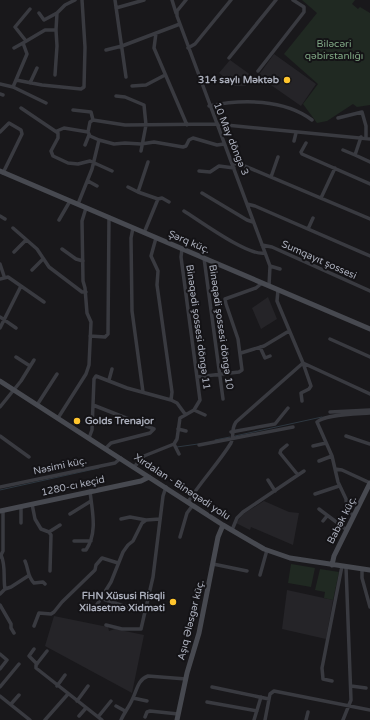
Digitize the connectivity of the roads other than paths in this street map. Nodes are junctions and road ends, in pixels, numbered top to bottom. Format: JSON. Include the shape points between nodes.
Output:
{"nodes":[{"id":1,"x":75,"y":0,"type":"edge"},
{"id":2,"x":82,"y":0,"type":"edge"},
{"id":3,"x":114,"y":0,"type":"edge"},
{"id":4,"x":144,"y":0,"type":"edge"},
{"id":5,"x":172,"y":0,"type":"edge"},
{"id":6,"x":186,"y":0,"type":"edge"},
{"id":7,"x":231,"y":0,"type":"edge"},
{"id":8,"x":276,"y":0,"type":"edge"},
{"id":9,"x":293,"y":0,"type":"edge"},
{"id":10,"x":116,"y":8,"type":"junction"},
{"id":11,"x":30,"y":9,"type":"dead end"},
{"id":12,"x":38,"y":13,"type":"dead end"},
{"id":13,"x":57,"y":13,"type":"junction"},
{"id":14,"x":176,"y":13,"type":"junction"},
{"id":15,"x":180,"y":24,"type":"junction"},
{"id":16,"x":56,"y":30,"type":"junction"},
{"id":17,"x":156,"y":33,"type":"junction"},
{"id":18,"x":24,"y":42,"type":"junction"},
{"id":19,"x":122,"y":46,"type":"junction"},
{"id":20,"x":14,"y":48,"type":"dead end"},
{"id":21,"x":188,"y":48,"type":"junction"},
{"id":22,"x":106,"y":50,"type":"dead end"},
{"id":23,"x":229,"y":58,"type":"dead end"},
{"id":24,"x":37,"y":68,"type":"dead end"},
{"id":25,"x":258,"y":71,"type":"dead end"},
{"id":26,"x":55,"y":75,"type":"dead end"},
{"id":27,"x":166,"y":75,"type":"junction"},
{"id":28,"x":126,"y":76,"type":"dead end"},
{"id":29,"x":16,"y":80,"type":"junction"},
{"id":30,"x":0,"y":84,"type":"edge"},
{"id":31,"x":30,"y":84,"type":"junction"},
{"id":32,"x":132,"y":86,"type":"dead end"},
{"id":33,"x":13,"y":87,"type":"junction"},
{"id":34,"x":116,"y":96,"type":"dead end"},
{"id":35,"x":46,"y":103,"type":"dead end"},
{"id":36,"x":209,"y":106,"type":"junction"},
{"id":37,"x":21,"y":108,"type":"dead end"},
{"id":38,"x":73,"y":110,"type":"dead end"},
{"id":39,"x":338,"y":118,"type":"dead end"},
{"id":40,"x":93,"y":120,"type":"junction"},
{"id":41,"x":312,"y":120,"type":"dead end"},
{"id":42,"x":216,"y":124,"type":"junction"},
{"id":43,"x":146,"y":125,"type":"junction"},
{"id":44,"x":187,"y":125,"type":"junction"},
{"id":45,"x":57,"y":131,"type":"junction"},
{"id":46,"x":0,"y":132,"type":"edge"},
{"id":47,"x":296,"y":133,"type":"junction"},
{"id":48,"x":88,"y":134,"type":"junction"},
{"id":49,"x":361,"y":137,"type":"junction"},
{"id":50,"x":368,"y":138,"type":"edge"},
{"id":51,"x":99,"y":140,"type":"junction"},
{"id":52,"x":294,"y":141,"type":"dead end"},
{"id":53,"x":306,"y":142,"type":"dead end"},
{"id":54,"x":143,"y":144,"type":"junction"},
{"id":55,"x":224,"y":144,"type":"junction"},
{"id":56,"x":84,"y":145,"type":"dead end"},
{"id":57,"x":343,"y":150,"type":"dead end"},
{"id":58,"x":141,"y":151,"type":"dead end"},
{"id":59,"x":355,"y":155,"type":"junction"},
{"id":60,"x":278,"y":157,"type":"dead end"},
{"id":61,"x":94,"y":162,"type":"junction"},
{"id":62,"x":148,"y":162,"type":"dead end"},
{"id":63,"x":370,"y":162,"type":"edge"},
{"id":64,"x":232,"y":163,"type":"junction"},
{"id":65,"x":234,"y":168,"type":"junction"},
{"id":66,"x":335,"y":168,"type":"junction"},
{"id":67,"x":112,"y":171,"type":"dead end"},
{"id":68,"x":199,"y":171,"type":"dead end"},
{"id":69,"x":2,"y":172,"type":"edge"},
{"id":70,"x":271,"y":177,"type":"junction"},
{"id":71,"x":88,"y":181,"type":"junction"},
{"id":72,"x":370,"y":184,"type":"edge"},
{"id":73,"x":97,"y":186,"type":"dead end"},
{"id":74,"x":128,"y":187,"type":"dead end"},
{"id":75,"x":138,"y":192,"type":"junction"},
{"id":76,"x":202,"y":193,"type":"dead end"},
{"id":77,"x":321,"y":198,"type":"junction"},
{"id":78,"x":158,"y":199,"type":"junction"},
{"id":79,"x":70,"y":201,"type":"junction"},
{"id":80,"x":170,"y":202,"type":"dead end"},
{"id":81,"x":78,"y":204,"type":"junction"},
{"id":82,"x":247,"y":204,"type":"junction"},
{"id":83,"x":86,"y":208,"type":"junction"},
{"id":84,"x":184,"y":211,"type":"dead end"},
{"id":85,"x":0,"y":216,"type":"edge"},
{"id":86,"x":109,"y":217,"type":"junction"},
{"id":87,"x":313,"y":218,"type":"dead end"},
{"id":88,"x":5,"y":219,"type":"dead end"},
{"id":89,"x":370,"y":219,"type":"edge"},
{"id":90,"x":59,"y":220,"type":"dead end"},
{"id":91,"x":253,"y":222,"type":"junction"},
{"id":92,"x":13,"y":228,"type":"dead end"},
{"id":93,"x":133,"y":228,"type":"junction"},
{"id":94,"x":308,"y":229,"type":"junction"},
{"id":95,"x":144,"y":232,"type":"junction"},
{"id":96,"x":156,"y":238,"type":"junction"},
{"id":97,"x":26,"y":240,"type":"junction"},
{"id":98,"x":262,"y":245,"type":"junction"},
{"id":99,"x":62,"y":249,"type":"dead end"},
{"id":100,"x":182,"y":249,"type":"junction"},
{"id":101,"x":14,"y":252,"type":"dead end"},
{"id":102,"x":265,"y":253,"type":"junction"},
{"id":103,"x":370,"y":256,"type":"edge"},
{"id":104,"x":204,"y":258,"type":"junction"},
{"id":105,"x":43,"y":259,"type":"junction"},
{"id":106,"x":83,"y":261,"type":"junction"},
{"id":107,"x":0,"y":264,"type":"edge"},
{"id":108,"x":270,"y":266,"type":"junction"},
{"id":109,"x":280,"y":269,"type":"dead end"},
{"id":110,"x":32,"y":270,"type":"dead end"},
{"id":111,"x":4,"y":276,"type":"junction"},
{"id":112,"x":0,"y":278,"type":"edge"},
{"id":113,"x":262,"y":283,"type":"junction"},
{"id":114,"x":21,"y":286,"type":"junction"},
{"id":115,"x":269,"y":286,"type":"junction"},
{"id":116,"x":278,"y":290,"type":"junction"},
{"id":117,"x":370,"y":291,"type":"edge"},
{"id":118,"x":86,"y":292,"type":"junction"},
{"id":119,"x":44,"y":302,"type":"dead end"},
{"id":120,"x":0,"y":317,"type":"edge"},
{"id":121,"x":4,"y":320,"type":"junction"},
{"id":122,"x":0,"y":328,"type":"edge"},
{"id":123,"x":16,"y":328,"type":"dead end"},
{"id":124,"x":370,"y":329,"type":"edge"},
{"id":125,"x":289,"y":331,"type":"junction"},
{"id":126,"x":90,"y":336,"type":"junction"},
{"id":127,"x":330,"y":339,"type":"dead end"},
{"id":128,"x":260,"y":346,"type":"junction"},
{"id":129,"x":241,"y":353,"type":"junction"},
{"id":130,"x":270,"y":356,"type":"dead end"},
{"id":131,"x":370,"y":357,"type":"edge"},
{"id":132,"x":16,"y":358,"type":"dead end"},
{"id":133,"x":34,"y":360,"type":"dead end"},
{"id":134,"x":303,"y":363,"type":"junction"},
{"id":135,"x":30,"y":366,"type":"junction"},
{"id":136,"x":112,"y":369,"type":"dead end"},
{"id":137,"x":57,"y":374,"type":"dead end"},
{"id":138,"x":220,"y":374,"type":"junction"},
{"id":139,"x":197,"y":377,"type":"junction"},
{"id":140,"x":109,"y":380,"type":"junction"},
{"id":141,"x":0,"y":381,"type":"edge"},
{"id":142,"x":14,"y":390,"type":"junction"},
{"id":143,"x":144,"y":392,"type":"junction"},
{"id":144,"x":370,"y":394,"type":"edge"},
{"id":145,"x":223,"y":399,"type":"dead end"},
{"id":146,"x":171,"y":400,"type":"junction"},
{"id":147,"x":302,"y":401,"type":"dead end"},
{"id":148,"x":37,"y":405,"type":"junction"},
{"id":149,"x":93,"y":405,"type":"junction"},
{"id":150,"x":0,"y":407,"type":"edge"},
{"id":151,"x":288,"y":408,"type":"dead end"},
{"id":152,"x":194,"y":410,"type":"junction"},
{"id":153,"x":370,"y":410,"type":"edge"},
{"id":154,"x":330,"y":412,"type":"dead end"},
{"id":155,"x":370,"y":413,"type":"edge"},
{"id":156,"x":185,"y":414,"type":"junction"},
{"id":157,"x":205,"y":415,"type":"dead end"},
{"id":158,"x":58,"y":418,"type":"junction"},
{"id":159,"x":294,"y":427,"type":"dead end"},
{"id":160,"x":178,"y":430,"type":"junction"},
{"id":161,"x":186,"y":432,"type":"dead end"},
{"id":162,"x":232,"y":435,"type":"junction"},
{"id":163,"x":0,"y":436,"type":"edge"},
{"id":164,"x":346,"y":436,"type":"dead end"},
{"id":165,"x":89,"y":438,"type":"junction"},
{"id":166,"x":211,"y":439,"type":"dead end"},
{"id":167,"x":326,"y":443,"type":"junction"},
{"id":168,"x":174,"y":444,"type":"junction"},
{"id":169,"x":370,"y":444,"type":"edge"},
{"id":170,"x":199,"y":445,"type":"dead end"},
{"id":171,"x":287,"y":445,"type":"dead end"},
{"id":172,"x":314,"y":446,"type":"dead end"},
{"id":173,"x":106,"y":448,"type":"junction"},
{"id":174,"x":179,"y":454,"type":"dead end"},
{"id":175,"x":332,"y":456,"type":"junction"},
{"id":176,"x":29,"y":457,"type":"dead end"},
{"id":177,"x":121,"y":458,"type":"junction"},
{"id":178,"x":319,"y":461,"type":"dead end"},
{"id":179,"x":134,"y":467,"type":"junction"},
{"id":180,"x":335,"y":469,"type":"junction"},
{"id":181,"x":304,"y":471,"type":"dead end"},
{"id":182,"x":298,"y":475,"type":"junction"},
{"id":183,"x":149,"y":477,"type":"junction"},
{"id":184,"x":268,"y":480,"type":"dead end"},
{"id":185,"x":370,"y":483,"type":"edge"},
{"id":186,"x":340,"y":486,"type":"junction"},
{"id":187,"x":0,"y":487,"type":"edge"},
{"id":188,"x":166,"y":487,"type":"junction"},
{"id":189,"x":90,"y":491,"type":"junction"},
{"id":190,"x":275,"y":491,"type":"junction"},
{"id":191,"x":368,"y":492,"type":"edge"},
{"id":192,"x":315,"y":494,"type":"dead end"},
{"id":193,"x":91,"y":502,"type":"junction"},
{"id":194,"x":191,"y":503,"type":"junction"},
{"id":195,"x":32,"y":504,"type":"junction"},
{"id":196,"x":21,"y":507,"type":"junction"},
{"id":197,"x":320,"y":509,"type":"dead end"},
{"id":198,"x":2,"y":511,"type":"edge"},
{"id":199,"x":70,"y":514,"type":"dead end"},
{"id":200,"x":354,"y":515,"type":"junction"},
{"id":201,"x":327,"y":516,"type":"junction"},
{"id":202,"x":160,"y":518,"type":"junction"},
{"id":203,"x":121,"y":519,"type":"dead end"},
{"id":204,"x":146,"y":520,"type":"junction"},
{"id":205,"x":323,"y":521,"type":"dead end"},
{"id":206,"x":21,"y":522,"type":"dead end"},
{"id":207,"x":223,"y":524,"type":"junction"},
{"id":208,"x":60,"y":525,"type":"dead end"},
{"id":209,"x":232,"y":530,"type":"junction"},
{"id":210,"x":347,"y":530,"type":"junction"},
{"id":211,"x":49,"y":532,"type":"junction"},
{"id":212,"x":180,"y":537,"type":"dead end"},
{"id":213,"x":74,"y":541,"type":"dead end"},
{"id":214,"x":91,"y":541,"type":"junction"},
{"id":215,"x":82,"y":550,"type":"dead end"},
{"id":216,"x":267,"y":550,"type":"junction"},
{"id":217,"x":1,"y":556,"type":"edge"},
{"id":218,"x":25,"y":561,"type":"dead end"},
{"id":219,"x":118,"y":563,"type":"junction"},
{"id":220,"x":213,"y":564,"type":"junction"},
{"id":221,"x":332,"y":565,"type":"junction"},
{"id":222,"x":344,"y":566,"type":"junction"},
{"id":223,"x":362,"y":569,"type":"junction"},
{"id":224,"x":370,"y":570,"type":"edge"},
{"id":225,"x":50,"y":571,"type":"dead end"},
{"id":226,"x":247,"y":571,"type":"dead end"},
{"id":227,"x":260,"y":574,"type":"dead end"},
{"id":228,"x":28,"y":576,"type":"junction"},
{"id":229,"x":45,"y":584,"type":"dead end"},
{"id":230,"x":5,"y":589,"type":"junction"},
{"id":231,"x":0,"y":594,"type":"edge"},
{"id":232,"x":100,"y":598,"type":"junction"},
{"id":233,"x":0,"y":605,"type":"edge"},
{"id":234,"x":127,"y":607,"type":"dead end"},
{"id":235,"x":370,"y":607,"type":"edge"},
{"id":236,"x":93,"y":611,"type":"dead end"},
{"id":237,"x":106,"y":625,"type":"dead end"},
{"id":238,"x":34,"y":626,"type":"dead end"},
{"id":239,"x":14,"y":633,"type":"dead end"},
{"id":240,"x":34,"y":649,"type":"dead end"},
{"id":241,"x":47,"y":651,"type":"dead end"},
{"id":242,"x":0,"y":654,"type":"edge"},
{"id":243,"x":19,"y":664,"type":"dead end"},
{"id":244,"x":37,"y":664,"type":"junction"},
{"id":245,"x":0,"y":669,"type":"edge"},
{"id":246,"x":65,"y":675,"type":"dead end"},
{"id":247,"x":186,"y":679,"type":"junction"},
{"id":248,"x":332,"y":682,"type":"dead end"},
{"id":249,"x":58,"y":686,"type":"junction"},
{"id":250,"x":88,"y":686,"type":"dead end"},
{"id":251,"x":351,"y":686,"type":"junction"},
{"id":252,"x":0,"y":687,"type":"edge"},
{"id":253,"x":212,"y":687,"type":"dead end"},
{"id":254,"x":366,"y":688,"type":"dead end"},
{"id":255,"x":68,"y":694,"type":"junction"},
{"id":256,"x":19,"y":695,"type":"dead end"},
{"id":257,"x":0,"y":696,"type":"edge"},
{"id":258,"x":261,"y":697,"type":"junction"},
{"id":259,"x":133,"y":698,"type":"junction"},
{"id":260,"x":270,"y":698,"type":"junction"},
{"id":261,"x":77,"y":701,"type":"junction"},
{"id":262,"x":110,"y":701,"type":"dead end"},
{"id":263,"x":147,"y":701,"type":"dead end"},
{"id":264,"x":207,"y":702,"type":"dead end"},
{"id":265,"x":11,"y":704,"type":"junction"},
{"id":266,"x":349,"y":705,"type":"junction"},
{"id":267,"x":116,"y":706,"type":"dead end"},
{"id":268,"x":86,"y":708,"type":"junction"},
{"id":269,"x":125,"y":710,"type":"junction"},
{"id":270,"x":370,"y":710,"type":"edge"},
{"id":271,"x":257,"y":712,"type":"junction"},
{"id":272,"x":308,"y":712,"type":"dead end"},
{"id":273,"x":178,"y":714,"type":"junction"},
{"id":274,"x":79,"y":716,"type":"dead end"},
{"id":275,"x":145,"y":717,"type":"dead end"},
{"id":276,"x":100,"y":719,"type":"edge"},
{"id":277,"x":30,"y":720,"type":"edge"},
{"id":278,"x":45,"y":720,"type":"edge"},
{"id":279,"x":121,"y":720,"type":"edge"},
{"id":280,"x":177,"y":720,"type":"edge"},
{"id":281,"x":254,"y":720,"type":"edge"},
{"id":282,"x":265,"y":720,"type":"edge"},
{"id":283,"x":306,"y":720,"type":"edge"},
{"id":284,"x":343,"y":720,"type":"edge"}],
"edges":[{"from":1,"to":13,"type":"street"},
{"from":2,"to":31,"type":"street","via":[[85,34],[84,87],[81,89]]},
{"from":3,"to":10,"type":"street"},
{"from":4,"to":10,"type":"street"},
{"from":5,"to":14,"type":"street","name":"10 May döngə 3"},
{"from":6,"to":14,"type":"street"},
{"from":7,"to":21,"type":"street","via":[[195,44]]},
{"from":8,"to":23,"type":"street"},
{"from":9,"to":25,"type":"street","via":[[304,7],[304,12]]},
{"from":10,"to":19,"type":"street"},
{"from":11,"to":18,"type":"street","via":[[15,27]]},
{"from":12,"to":13,"type":"street","via":[[44,20]]},
{"from":13,"to":16,"type":"street"},
{"from":14,"to":15,"type":"street","name":"10 May döngə 3"},
{"from":15,"to":17,"type":"street"},
{"from":15,"to":21,"type":"street","name":"10 May döngə 3"},
{"from":16,"to":18,"type":"street","via":[[45,30]]},
{"from":16,"to":26,"type":"street"},
{"from":17,"to":19,"type":"street"},
{"from":17,"to":27,"type":"street","via":[[154,48]]},
{"from":18,"to":20,"type":"street"},
{"from":18,"to":29,"type":"street","via":[[27,53]]},
{"from":19,"to":22,"type":"street"},
{"from":19,"to":28,"type":"street"},
{"from":21,"to":36,"type":"street","name":"10 May döngə 3"},
{"from":24,"to":31,"type":"street"},
{"from":27,"to":32,"type":"street","via":[[152,82]]},
{"from":27,"to":44,"type":"street"},
{"from":29,"to":31,"type":"street"},
{"from":29,"to":33,"type":"street"},
{"from":30,"to":33,"type":"street"},
{"from":33,"to":35,"type":"street"},
{"from":34,"to":43,"type":"street","via":[[142,103]]},
{"from":36,"to":41,"type":"street","via":[[240,101],[275,105],[299,111]]},
{"from":36,"to":42,"type":"street","name":"10 May döngə 3"},
{"from":37,"to":45,"type":"street"},
{"from":38,"to":40,"type":"street","via":[[91,112]]},
{"from":39,"to":50,"type":"street","via":[[362,112]]},
{"from":40,"to":43,"type":"street","via":[[121,125]]},
{"from":40,"to":48,"type":"street","via":[[90,122]]},
{"from":42,"to":44,"type":"street"},
{"from":42,"to":47,"type":"street"},
{"from":42,"to":55,"type":"street","name":"10 May döngə 3"},
{"from":43,"to":44,"type":"street"},
{"from":43,"to":54,"type":"street"},
{"from":45,"to":48,"type":"street","via":[[64,128]]},
{"from":45,"to":61,"type":"street","via":[[58,138],[51,151],[53,156],[68,163]]},
{"from":46,"to":69,"type":"street","via":[[9,123],[22,134]]},
{"from":47,"to":49,"type":"street"},
{"from":47,"to":52,"type":"street"},
{"from":48,"to":51,"type":"street"},
{"from":48,"to":56,"type":"street"},
{"from":49,"to":50,"type":"street"},
{"from":49,"to":59,"type":"street"},
{"from":51,"to":54,"type":"street","via":[[114,144]]},
{"from":51,"to":61,"type":"street"},
{"from":53,"to":66,"type":"street","via":[[302,154]]},
{"from":54,"to":55,"type":"street","via":[[154,142],[186,146],[193,138],[217,145]]},
{"from":54,"to":58,"type":"street"},
{"from":55,"to":64,"type":"street","name":"10 May döngə 3"},
{"from":57,"to":59,"type":"street"},
{"from":59,"to":63,"type":"street"},
{"from":60,"to":70,"type":"street"},
{"from":61,"to":67,"type":"street"},
{"from":61,"to":71,"type":"street"},
{"from":62,"to":75,"type":"street"},
{"from":64,"to":65,"type":"street","name":"10 May döngə 3"},
{"from":64,"to":70,"type":"street"},
{"from":65,"to":68,"type":"street","via":[[219,166],[210,172]]},
{"from":65,"to":82,"type":"street","name":"10 May döngə 3"},
{"from":66,"to":72,"type":"street"},
{"from":66,"to":77,"type":"street"},
{"from":69,"to":79,"type":"street","name":"Şərq küç."},
{"from":70,"to":77,"type":"street"},
{"from":71,"to":73,"type":"street"},
{"from":71,"to":81,"type":"street"},
{"from":74,"to":75,"type":"street"},
{"from":75,"to":78,"type":"street"},
{"from":76,"to":91,"type":"street"},
{"from":77,"to":89,"type":"street"},
{"from":78,"to":80,"type":"street"},
{"from":78,"to":95,"type":"street"},
{"from":79,"to":81,"type":"street","name":"Şərq küç."},
{"from":79,"to":90,"type":"street"},
{"from":81,"to":83,"type":"street","name":"Şərq küç."},
{"from":82,"to":91,"type":"street","name":"10 May döngə 3"},
{"from":82,"to":94,"type":"street"},
{"from":83,"to":86,"type":"street","name":"Şərq küç."},
{"from":83,"to":106,"type":"street","via":[[82,221]]},
{"from":84,"to":102,"type":"street","via":[[238,245],[256,254]]},
{"from":85,"to":88,"type":"street"},
{"from":86,"to":93,"type":"street","name":"Şərq küç."},
{"from":86,"to":126,"type":"street","via":[[108,334],[105,337]]},
{"from":87,"to":94,"type":"street"},
{"from":91,"to":98,"type":"street","name":"10 May döngə 3"},
{"from":92,"to":97,"type":"street"},
{"from":93,"to":95,"type":"street","name":"Şərq küç."},
{"from":93,"to":143,"type":"street","via":[[132,311]]},
{"from":94,"to":103,"type":"street"},
{"from":95,"to":96,"type":"street","name":"Şərq küç."},
{"from":96,"to":100,"type":"street","name":"Şərq küç."},
{"from":96,"to":146,"type":"street","via":[[151,256],[158,271],[157,284]]},
{"from":97,"to":101,"type":"street"},
{"from":97,"to":105,"type":"street"},
{"from":98,"to":102,"type":"street","name":"10 May döngə 3"},
{"from":98,"to":117,"type":"street","name":"Sumqayıt şossesi","via":[[272,247]]},
{"from":99,"to":106,"type":"street"},
{"from":100,"to":104,"type":"street","name":"Şərq küç."},
{"from":100,"to":139,"type":"street","name":"Binəqədi şossesi döngə 11"},
{"from":102,"to":108,"type":"street","name":"10 May döngə 3"},
{"from":104,"to":113,"type":"street","name":"Şərq küç."},
{"from":104,"to":138,"type":"street","name":"Binəqədi şossesi döngə 10"},
{"from":105,"to":110,"type":"street"},
{"from":105,"to":118,"type":"street","via":[[49,267],[82,292]]},
{"from":106,"to":118,"type":"street"},
{"from":107,"to":111,"type":"street"},
{"from":108,"to":109,"type":"street"},
{"from":108,"to":115,"type":"street","name":"10 May döngə 3"},
{"from":111,"to":112,"type":"street"},
{"from":111,"to":114,"type":"street"},
{"from":113,"to":115,"type":"street","name":"Şərq küç."},
{"from":113,"to":129,"type":"street","via":[[256,288],[225,299]]},
{"from":114,"to":119,"type":"street"},
{"from":114,"to":121,"type":"street"},
{"from":115,"to":116,"type":"street","name":"Şərq küç."},
{"from":116,"to":124,"type":"street","name":"Şərq küç."},
{"from":116,"to":125,"type":"street","via":[[277,301]]},
{"from":118,"to":126,"type":"street","via":[[87,313],[91,322]]},
{"from":120,"to":121,"type":"street"},
{"from":121,"to":122,"type":"street"},
{"from":121,"to":123,"type":"street"},
{"from":125,"to":128,"type":"street"},
{"from":125,"to":134,"type":"street"},
{"from":126,"to":158,"type":"street","via":[[88,368]]},
{"from":127,"to":131,"type":"street"},
{"from":128,"to":129,"type":"street"},
{"from":128,"to":130,"type":"street","via":[[265,358]]},
{"from":129,"to":138,"type":"street","via":[[242,370]]},
{"from":132,"to":135,"type":"street"},
{"from":133,"to":135,"type":"street"},
{"from":134,"to":144,"type":"street"},
{"from":134,"to":147,"type":"street","via":[[311,386],[300,393]]},
{"from":134,"to":162,"type":"street","via":[[243,415],[233,426]]},
{"from":135,"to":142,"type":"street"},
{"from":136,"to":140,"type":"street"},
{"from":137,"to":148,"type":"street"},
{"from":138,"to":139,"type":"street"},
{"from":138,"to":145,"type":"street","name":"Binəqədi şossesi döngə 10"},
{"from":139,"to":152,"type":"street","name":"Binəqədi şossesi döngə 11","via":[[200,400]]},
{"from":140,"to":143,"type":"street"},
{"from":140,"to":149,"type":"street","via":[[96,376],[94,379]]},
{"from":141,"to":142,"type":"street","name":"Xırdalan - Binəqədi yolu"},
{"from":142,"to":148,"type":"street","name":"Xırdalan - Binəqədi yolu"},
{"from":142,"to":150,"type":"street"},
{"from":143,"to":146,"type":"street"},
{"from":146,"to":156,"type":"street","via":[[177,403]]},
{"from":148,"to":158,"type":"street","name":"Xırdalan - Binəqədi yolu"},
{"from":149,"to":165,"type":"street","via":[[92,430]]},
{"from":149,"to":173,"type":"street","via":[[154,429],[150,433],[111,443]]},
{"from":151,"to":162,"type":"street","via":[[275,424]]},
{"from":152,"to":156,"type":"street"},
{"from":152,"to":157,"type":"street"},
{"from":153,"to":154,"type":"street"},
{"from":155,"to":167,"type":"street","via":[[318,421],[316,424]]},
{"from":156,"to":160,"type":"street","via":[[180,418]]},
{"from":158,"to":165,"type":"street","name":"Xırdalan - Binəqədi yolu"},
{"from":159,"to":162,"type":"street"},
{"from":160,"to":161,"type":"street"},
{"from":160,"to":168,"type":"street"},
{"from":162,"to":166,"type":"street"},
{"from":162,"to":170,"type":"street"},
{"from":162,"to":194,"type":"street","via":[[231,442],[203,479]]},
{"from":163,"to":176,"type":"street"},
{"from":164,"to":169,"type":"street"},
{"from":165,"to":173,"type":"street","name":"Xırdalan - Binəqədi yolu"},
{"from":167,"to":172,"type":"street"},
{"from":167,"to":175,"type":"street"},
{"from":168,"to":174,"type":"street"},
{"from":168,"to":179,"type":"street","via":[[144,456]]},
{"from":171,"to":182,"type":"street","via":[[280,453]]},
{"from":173,"to":177,"type":"street","name":"Xırdalan - Binəqədi yolu"},
{"from":175,"to":178,"type":"street"},
{"from":175,"to":180,"type":"street"},
{"from":177,"to":179,"type":"street","name":"Xırdalan - Binəqədi yolu"},
{"from":177,"to":187,"type":"street","name":"Nəsimi küç.","via":[[115,463]]},
{"from":179,"to":183,"type":"street","name":"Xırdalan - Binəqədi yolu"},
{"from":180,"to":185,"type":"street"},
{"from":180,"to":186,"type":"street"},
{"from":181,"to":182,"type":"street"},
{"from":182,"to":190,"type":"street"},
{"from":183,"to":188,"type":"street","name":"Xırdalan - Binəqədi yolu"},
{"from":183,"to":189,"type":"street","name":"1280-cı keçid","via":[[141,481]]},
{"from":184,"to":190,"type":"street"},
{"from":185,"to":191,"type":"street","name":"Babək küç."},
{"from":186,"to":192,"type":"street"},
{"from":186,"to":200,"type":"street","via":[[346,499],[347,512]]},
{"from":188,"to":194,"type":"street","name":"Xırdalan - Binəqədi yolu"},
{"from":188,"to":202,"type":"street"},
{"from":189,"to":193,"type":"street"},
{"from":189,"to":195,"type":"street","name":"1280-cı keçid"},
{"from":190,"to":209,"type":"street","via":[[240,515]]},
{"from":191,"to":200,"type":"street","name":"Babək küç."},
{"from":193,"to":199,"type":"street"},
{"from":193,"to":214,"type":"street"},
{"from":194,"to":207,"type":"street","name":"Xırdalan - Binəqədi yolu"},
{"from":194,"to":212,"type":"street"},
{"from":195,"to":196,"type":"street","name":"1280-cı keçid"},
{"from":195,"to":211,"type":"street","via":[[35,519],[41,529]]},
{"from":196,"to":198,"type":"street","name":"1280-cı keçid"},
{"from":196,"to":206,"type":"street"},
{"from":197,"to":201,"type":"street"},
{"from":198,"to":217,"type":"street"},
{"from":200,"to":210,"type":"street","name":"Babək küç."},
{"from":201,"to":205,"type":"street"},
{"from":201,"to":210,"type":"street"},
{"from":202,"to":204,"type":"street"},
{"from":202,"to":237,"type":"street","via":[[153,577],[141,629],[122,629]]},
{"from":203,"to":204,"type":"street","via":[[130,517]]},
{"from":204,"to":219,"type":"street"},
{"from":207,"to":209,"type":"street","name":"Xırdalan - Binəqədi yolu"},
{"from":207,"to":220,"type":"street","name":"Aşıq Ələsgər küç."},
{"from":208,"to":211,"type":"street"},
{"from":209,"to":216,"type":"street","name":"Xırdalan - Binəqədi yolu"},
{"from":210,"to":221,"type":"street","name":"Babək küç."},
{"from":211,"to":225,"type":"street"},
{"from":213,"to":214,"type":"street"},
{"from":214,"to":215,"type":"street","via":[[86,550]]},
{"from":216,"to":221,"type":"street","name":"Xırdalan - Binəqədi yolu","via":[[290,558]]},
{"from":216,"to":227,"type":"street"},
{"from":217,"to":230,"type":"street","via":[[4,561]]},
{"from":218,"to":228,"type":"street"},
{"from":219,"to":232,"type":"street","via":[[111,582]]},
{"from":219,"to":238,"type":"street","via":[[102,558],[95,570],[54,612],[39,613]]},
{"from":220,"to":226,"type":"street"},
{"from":220,"to":247,"type":"street","name":"Aşıq Ələsgər küç.","via":[[199,633]]},
{"from":221,"to":222,"type":"street","name":"Xırdalan - Binəqədi yolu"},
{"from":222,"to":223,"type":"street","name":"Xırdalan - Binəqədi yolu"},
{"from":222,"to":248,"type":"street","via":[[322,668],[323,679]]},
{"from":222,"to":251,"type":"street"},
{"from":223,"to":224,"type":"street","name":"Xırdalan - Binəqədi yolu"},
{"from":223,"to":235,"type":"street"},
{"from":228,"to":229,"type":"street","via":[[34,583]]},
{"from":228,"to":230,"type":"street"},
{"from":230,"to":231,"type":"street"},
{"from":232,"to":234,"type":"street"},
{"from":232,"to":236,"type":"street"},
{"from":233,"to":239,"type":"street"},
{"from":240,"to":244,"type":"street","via":[[29,656]]},
{"from":241,"to":244,"type":"street"},
{"from":242,"to":245,"type":"street","via":[[7,660]]},
{"from":243,"to":252,"type":"street"},
{"from":244,"to":249,"type":"street","via":[[36,668]]},
{"from":246,"to":249,"type":"street"},
{"from":247,"to":259,"type":"street","via":[[145,677],[138,685]]},
{"from":247,"to":273,"type":"street","name":"Aşıq Ələsgər küç."},
{"from":249,"to":255,"type":"street"},
{"from":250,"to":261,"type":"street"},
{"from":251,"to":254,"type":"street"},
{"from":251,"to":266,"type":"street"},
{"from":253,"to":258,"type":"street"},
{"from":255,"to":261,"type":"street"},
{"from":255,"to":278,"type":"street"},
{"from":256,"to":265,"type":"street"},
{"from":257,"to":265,"type":"street"},
{"from":258,"to":260,"type":"street"},
{"from":258,"to":271,"type":"street"},
{"from":259,"to":263,"type":"street"},
{"from":259,"to":269,"type":"street"},
{"from":260,"to":266,"type":"street","via":[[276,690]]},
{"from":260,"to":282,"type":"street"},
{"from":261,"to":268,"type":"street"},
{"from":262,"to":276,"type":"street"},
{"from":264,"to":271,"type":"street"},
{"from":265,"to":277,"type":"street"},
{"from":266,"to":270,"type":"street"},
{"from":266,"to":284,"type":"street"},
{"from":267,"to":269,"type":"street"},
{"from":268,"to":274,"type":"street"},
{"from":268,"to":276,"type":"street"},
{"from":269,"to":279,"type":"street"},
{"from":271,"to":281,"type":"street"},
{"from":272,"to":283,"type":"street"},
{"from":273,"to":275,"type":"street","via":[[150,710]]},
{"from":273,"to":280,"type":"street","name":"Aşıq Ələsgər küç."}]}
